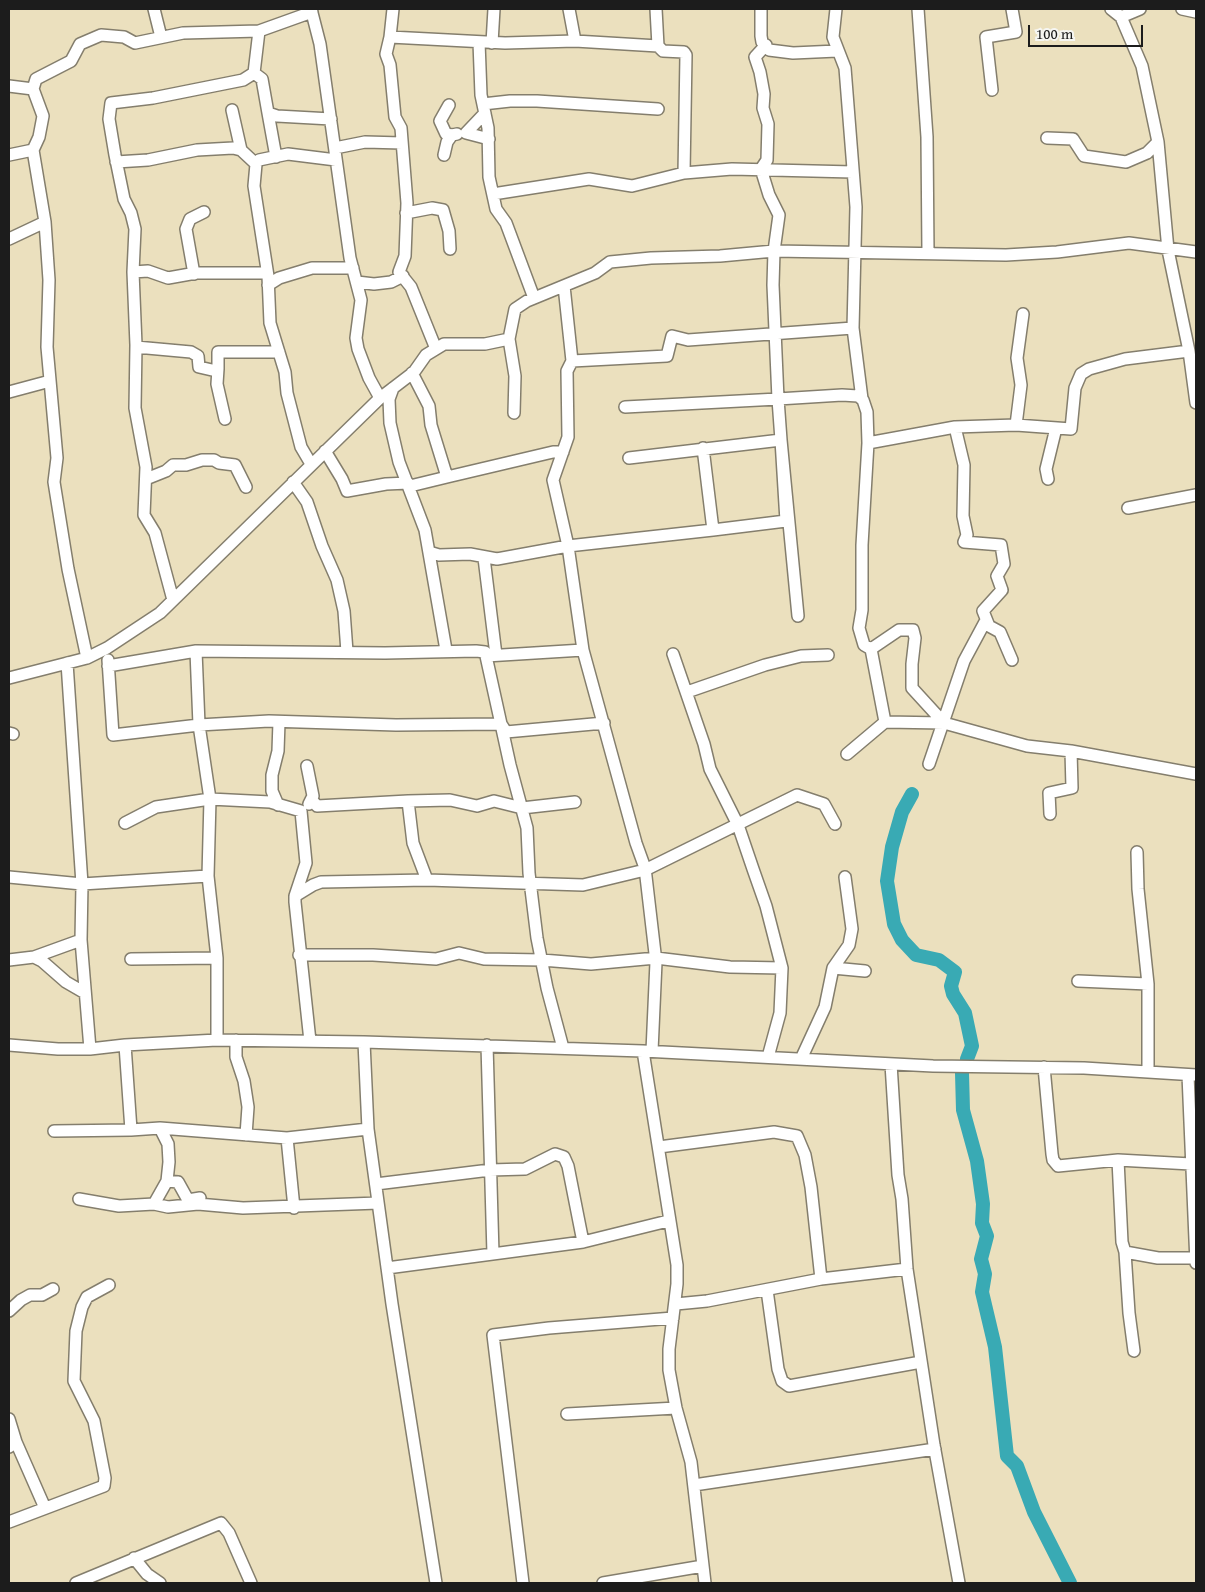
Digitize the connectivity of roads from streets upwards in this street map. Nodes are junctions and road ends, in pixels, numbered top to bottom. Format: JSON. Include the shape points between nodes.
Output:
{"nodes":[{"id":1,"x":154,"y":9,"type":"edge"},
{"id":2,"x":393,"y":9,"type":"edge"},
{"id":3,"x":494,"y":9,"type":"edge"},
{"id":4,"x":569,"y":9,"type":"edge"},
{"id":5,"x":656,"y":9,"type":"edge"},
{"id":6,"x":760,"y":9,"type":"edge"},
{"id":7,"x":836,"y":9,"type":"edge"},
{"id":8,"x":918,"y":9,"type":"edge"},
{"id":9,"x":1012,"y":9,"type":"edge"},
{"id":10,"x":1111,"y":9,"type":"edge"},
{"id":11,"x":1140,"y":9,"type":"edge"},
{"id":12,"x":1182,"y":9,"type":"edge"},
{"id":13,"x":311,"y":11,"type":"edge"},
{"id":14,"x":1196,"y":12,"type":"edge"},
{"id":15,"x":1121,"y":17,"type":"junction"},
{"id":16,"x":259,"y":31,"type":"junction"},
{"id":17,"x":160,"y":36,"type":"junction"},
{"id":18,"x":390,"y":37,"type":"junction"},
{"id":19,"x":575,"y":41,"type":"junction"},
{"id":20,"x":479,"y":42,"type":"junction"},
{"id":21,"x":492,"y":43,"type":"junction"},
{"id":22,"x":766,"y":45,"type":"junction"},
{"id":23,"x":658,"y":46,"type":"junction"},
{"id":24,"x":837,"y":51,"type":"junction"},
{"id":25,"x":254,"y":73,"type":"junction"},
{"id":26,"x":9,"y":86,"type":"edge"},
{"id":27,"x":33,"y":89,"type":"junction"},
{"id":28,"x":992,"y":90,"type":"dead end"},
{"id":29,"x":449,"y":105,"type":"dead end"},
{"id":30,"x":484,"y":108,"type":"junction"},
{"id":31,"x":232,"y":110,"type":"dead end"},
{"id":32,"x":658,"y":110,"type":"dead end"},
{"id":33,"x":268,"y":113,"type":"junction"},
{"id":34,"x":331,"y":119,"type":"junction"},
{"id":35,"x":466,"y":133,"type":"junction"},
{"id":36,"x":452,"y":135,"type":"junction"},
{"id":37,"x":1047,"y":138,"type":"dead end"},
{"id":38,"x":489,"y":139,"type":"junction"},
{"id":39,"x":1158,"y":142,"type":"junction"},
{"id":40,"x":402,"y":143,"type":"junction"},
{"id":41,"x":33,"y":150,"type":"junction"},
{"id":42,"x":241,"y":150,"type":"junction"},
{"id":43,"x":336,"y":154,"type":"junction"},
{"id":44,"x":9,"y":155,"type":"edge"},
{"id":45,"x":444,"y":155,"type":"dead end"},
{"id":46,"x":276,"y":157,"type":"junction"},
{"id":47,"x":116,"y":162,"type":"junction"},
{"id":48,"x":256,"y":164,"type":"junction"},
{"id":49,"x":762,"y":169,"type":"junction"},
{"id":50,"x":853,"y":172,"type":"junction"},
{"id":51,"x":684,"y":173,"type":"junction"},
{"id":52,"x":493,"y":194,"type":"junction"},
{"id":53,"x":204,"y":212,"type":"dead end"},
{"id":54,"x":406,"y":214,"type":"junction"},
{"id":55,"x":45,"y":222,"type":"junction"},
{"id":56,"x":9,"y":239,"type":"edge"},
{"id":57,"x":450,"y":249,"type":"dead end"},
{"id":58,"x":1168,"y":250,"type":"junction"},
{"id":59,"x":774,"y":251,"type":"junction"},
{"id":60,"x":854,"y":251,"type":"junction"},
{"id":61,"x":1196,"y":252,"type":"edge"},
{"id":62,"x":928,"y":253,"type":"junction"},
{"id":63,"x":353,"y":268,"type":"junction"},
{"id":64,"x":133,"y":272,"type":"junction"},
{"id":65,"x":194,"y":274,"type":"junction"},
{"id":66,"x":402,"y":276,"type":"junction"},
{"id":67,"x":268,"y":279,"type":"junction"},
{"id":68,"x":357,"y":282,"type":"junction"},
{"id":69,"x":564,"y":286,"type":"junction"},
{"id":70,"x":534,"y":298,"type":"junction"},
{"id":71,"x":1023,"y":314,"type":"dead end"},
{"id":72,"x":853,"y":328,"type":"junction"},
{"id":73,"x":775,"y":335,"type":"junction"},
{"id":74,"x":509,"y":339,"type":"junction"},
{"id":75,"x":1191,"y":345,"type":"edge"},
{"id":76,"x":136,"y":347,"type":"junction"},
{"id":77,"x":436,"y":348,"type":"junction"},
{"id":78,"x":279,"y":352,"type":"junction"},
{"id":79,"x":572,"y":360,"type":"junction"},
{"id":80,"x":218,"y":369,"type":"junction"},
{"id":81,"x":412,"y":374,"type":"junction"},
{"id":82,"x":50,"y":381,"type":"junction"},
{"id":83,"x":393,"y":388,"type":"junction"},
{"id":84,"x":9,"y":392,"type":"edge"},
{"id":85,"x":778,"y":399,"type":"junction"},
{"id":86,"x":862,"y":399,"type":"junction"},
{"id":87,"x":377,"y":401,"type":"junction"},
{"id":88,"x":1196,"y":403,"type":"edge"},
{"id":89,"x":625,"y":407,"type":"dead end"},
{"id":90,"x":514,"y":413,"type":"dead end"},
{"id":91,"x":225,"y":419,"type":"dead end"},
{"id":92,"x":390,"y":423,"type":"junction"},
{"id":93,"x":1016,"y":425,"type":"junction"},
{"id":94,"x":955,"y":427,"type":"junction"},
{"id":95,"x":1056,"y":428,"type":"junction"},
{"id":96,"x":781,"y":440,"type":"junction"},
{"id":97,"x":868,"y":443,"type":"junction"},
{"id":98,"x":703,"y":448,"type":"junction"},
{"id":99,"x":325,"y":451,"type":"junction"},
{"id":100,"x":563,"y":452,"type":"junction"},
{"id":101,"x":629,"y":458,"type":"dead end"},
{"id":102,"x":311,"y":464,"type":"junction"},
{"id":103,"x":447,"y":477,"type":"junction"},
{"id":104,"x":146,"y":479,"type":"junction"},
{"id":105,"x":1048,"y":479,"type":"dead end"},
{"id":106,"x":293,"y":482,"type":"junction"},
{"id":107,"x":409,"y":484,"type":"junction"},
{"id":108,"x":246,"y":487,"type":"dead end"},
{"id":109,"x":1196,"y":495,"type":"edge"},
{"id":110,"x":1128,"y":508,"type":"dead end"},
{"id":111,"x":713,"y":530,"type":"junction"},
{"id":112,"x":568,"y":546,"type":"junction"},
{"id":113,"x":430,"y":552,"type":"junction"},
{"id":114,"x":484,"y":558,"type":"junction"},
{"id":115,"x":173,"y":600,"type":"junction"},
{"id":116,"x":798,"y":616,"type":"dead end"},
{"id":117,"x":986,"y":620,"type":"junction"},
{"id":118,"x":106,"y":648,"type":"junction"},
{"id":119,"x":871,"y":649,"type":"junction"},
{"id":120,"x":446,"y":650,"type":"junction"},
{"id":121,"x":583,"y":650,"type":"junction"},
{"id":122,"x":196,"y":651,"type":"junction"},
{"id":123,"x":347,"y":652,"type":"junction"},
{"id":124,"x":673,"y":654,"type":"dead end"},
{"id":125,"x":828,"y":655,"type":"dead end"},
{"id":126,"x":491,"y":656,"type":"junction"},
{"id":127,"x":87,"y":658,"type":"junction"},
{"id":128,"x":1012,"y":660,"type":"dead end"},
{"id":129,"x":67,"y":663,"type":"junction"},
{"id":130,"x":108,"y":666,"type":"junction"},
{"id":131,"x":9,"y":678,"type":"edge"},
{"id":132,"x":686,"y":692,"type":"junction"},
{"id":133,"x":279,"y":722,"type":"junction"},
{"id":134,"x":885,"y":722,"type":"junction"},
{"id":135,"x":604,"y":723,"type":"junction"},
{"id":136,"x":944,"y":723,"type":"junction"},
{"id":137,"x":501,"y":724,"type":"junction"},
{"id":138,"x":199,"y":726,"type":"junction"},
{"id":139,"x":1071,"y":750,"type":"junction"},
{"id":140,"x":846,"y":754,"type":"dead end"},
{"id":141,"x":929,"y":764,"type":"dead end"},
{"id":142,"x":307,"y":766,"type":"dead end"},
{"id":143,"x":1196,"y":774,"type":"edge"},
{"id":144,"x":210,"y":799,"type":"junction"},
{"id":145,"x":312,"y":800,"type":"junction"},
{"id":146,"x":408,"y":801,"type":"junction"},
{"id":147,"x":575,"y":802,"type":"dead end"},
{"id":148,"x":278,"y":805,"type":"junction"},
{"id":149,"x":522,"y":808,"type":"junction"},
{"id":150,"x":301,"y":811,"type":"junction"},
{"id":151,"x":1050,"y":814,"type":"dead end"},
{"id":152,"x":125,"y":823,"type":"dead end"},
{"id":153,"x":835,"y":824,"type":"dead end"},
{"id":154,"x":738,"y":825,"type":"junction"},
{"id":155,"x":1137,"y":852,"type":"dead end"},
{"id":156,"x":645,"y":870,"type":"junction"},
{"id":157,"x":208,"y":876,"type":"junction"},
{"id":158,"x":9,"y":877,"type":"edge"},
{"id":159,"x":845,"y":877,"type":"dead end"},
{"id":160,"x":427,"y":880,"type":"junction"},
{"id":161,"x":531,"y":883,"type":"junction"},
{"id":162,"x":82,"y":884,"type":"junction"},
{"id":163,"x":295,"y":896,"type":"junction"},
{"id":164,"x":80,"y":940,"type":"junction"},
{"id":165,"x":299,"y":955,"type":"junction"},
{"id":166,"x":34,"y":957,"type":"junction"},
{"id":167,"x":217,"y":958,"type":"junction"},
{"id":168,"x":656,"y":958,"type":"junction"},
{"id":169,"x":131,"y":959,"type":"dead end"},
{"id":170,"x":9,"y":960,"type":"edge"},
{"id":171,"x":542,"y":960,"type":"junction"},
{"id":172,"x":782,"y":968,"type":"junction"},
{"id":173,"x":833,"y":968,"type":"junction"},
{"id":174,"x":865,"y":971,"type":"dead end"},
{"id":175,"x":1078,"y":981,"type":"dead end"},
{"id":176,"x":1148,"y":984,"type":"junction"},
{"id":177,"x":85,"y":994,"type":"junction"},
{"id":178,"x":217,"y":1040,"type":"junction"},
{"id":179,"x":236,"y":1040,"type":"junction"},
{"id":180,"x":310,"y":1041,"type":"junction"},
{"id":181,"x":364,"y":1042,"type":"junction"},
{"id":182,"x":9,"y":1045,"type":"edge"},
{"id":183,"x":125,"y":1045,"type":"junction"},
{"id":184,"x":487,"y":1045,"type":"junction"},
{"id":185,"x":563,"y":1048,"type":"junction"},
{"id":186,"x":90,"y":1049,"type":"junction"},
{"id":187,"x":648,"y":1051,"type":"junction"},
{"id":188,"x":768,"y":1057,"type":"junction"},
{"id":189,"x":801,"y":1059,"type":"junction"},
{"id":190,"x":891,"y":1064,"type":"junction"},
{"id":191,"x":1044,"y":1067,"type":"junction"},
{"id":192,"x":1148,"y":1071,"type":"junction"},
{"id":193,"x":1192,"y":1075,"type":"edge"},
{"id":194,"x":160,"y":1128,"type":"junction"},
{"id":195,"x":368,"y":1129,"type":"junction"},
{"id":196,"x":54,"y":1130,"type":"dead end"},
{"id":197,"x":131,"y":1130,"type":"junction"},
{"id":198,"x":246,"y":1135,"type":"junction"},
{"id":199,"x":287,"y":1138,"type":"junction"},
{"id":200,"x":659,"y":1147,"type":"junction"},
{"id":201,"x":1118,"y":1160,"type":"junction"},
{"id":202,"x":1191,"y":1164,"type":"junction"},
{"id":203,"x":490,"y":1170,"type":"junction"},
{"id":204,"x":168,"y":1181,"type":"junction"},
{"id":205,"x":376,"y":1184,"type":"junction"},
{"id":206,"x":78,"y":1199,"type":"dead end"},
{"id":207,"x":378,"y":1203,"type":"junction"},
{"id":208,"x":154,"y":1204,"type":"junction"},
{"id":209,"x":213,"y":1205,"type":"junction"},
{"id":210,"x":294,"y":1208,"type":"junction"},
{"id":211,"x":668,"y":1220,"type":"junction"},
{"id":212,"x":583,"y":1242,"type":"junction"},
{"id":213,"x":1125,"y":1252,"type":"junction"},
{"id":214,"x":493,"y":1254,"type":"junction"},
{"id":215,"x":1196,"y":1260,"type":"edge"},
{"id":216,"x":387,"y":1268,"type":"junction"},
{"id":217,"x":907,"y":1269,"type":"junction"},
{"id":218,"x":821,"y":1279,"type":"junction"},
{"id":219,"x":109,"y":1285,"type":"dead end"},
{"id":220,"x":52,"y":1289,"type":"dead end"},
{"id":221,"x":767,"y":1290,"type":"junction"},
{"id":222,"x":676,"y":1304,"type":"junction"},
{"id":223,"x":9,"y":1311,"type":"edge"},
{"id":224,"x":673,"y":1318,"type":"junction"},
{"id":225,"x":1134,"y":1351,"type":"dead end"},
{"id":226,"x":921,"y":1362,"type":"junction"},
{"id":227,"x":676,"y":1408,"type":"junction"},
{"id":228,"x":567,"y":1414,"type":"dead end"},
{"id":229,"x":9,"y":1419,"type":"edge"},
{"id":230,"x":12,"y":1445,"type":"edge"},
{"id":231,"x":935,"y":1449,"type":"junction"},
{"id":232,"x":694,"y":1484,"type":"junction"},
{"id":233,"x":45,"y":1508,"type":"junction"},
{"id":234,"x":9,"y":1522,"type":"edge"},
{"id":235,"x":134,"y":1558,"type":"junction"},
{"id":236,"x":703,"y":1566,"type":"junction"},
{"id":237,"x":76,"y":1583,"type":"edge"},
{"id":238,"x":160,"y":1583,"type":"edge"},
{"id":239,"x":250,"y":1583,"type":"edge"},
{"id":240,"x":436,"y":1583,"type":"edge"},
{"id":241,"x":523,"y":1583,"type":"edge"},
{"id":242,"x":603,"y":1583,"type":"edge"},
{"id":243,"x":705,"y":1583,"type":"edge"},
{"id":244,"x":959,"y":1583,"type":"edge"}],
"edges":[{"from":1,"to":17,"type":"street"},
{"from":2,"to":18,"type":"street"},
{"from":3,"to":21,"type":"street"},
{"from":4,"to":19,"type":"street"},
{"from":5,"to":23,"type":"street"},
{"from":6,"to":22,"type":"street","via":[[761,36]]},
{"from":7,"to":24,"type":"street","via":[[833,37]]},
{"from":8,"to":62,"type":"street","via":[[927,137]]},
{"from":9,"to":28,"type":"street","via":[[1016,32],[986,38]]},
{"from":10,"to":15,"type":"street"},
{"from":11,"to":15,"type":"street"},
{"from":12,"to":14,"type":"street"},
{"from":13,"to":16,"type":"street"},
{"from":13,"to":34,"type":"street","via":[[320,44]]},
{"from":15,"to":39,"type":"street","via":[[1142,66]]},
{"from":16,"to":17,"type":"street","via":[[182,32]]},
{"from":16,"to":25,"type":"street"},
{"from":17,"to":27,"type":"street","via":[[135,43],[124,37],[101,35],[80,44],[72,61],[36,79]]},
{"from":18,"to":20,"type":"street"},
{"from":18,"to":40,"type":"street","via":[[386,54]]},
{"from":19,"to":21,"type":"street"},
{"from":19,"to":23,"type":"street"},
{"from":20,"to":21,"type":"street"},
{"from":20,"to":30,"type":"street"},
{"from":22,"to":24,"type":"street","via":[[775,52]]},
{"from":22,"to":49,"type":"street","via":[[755,57],[768,124],[767,160]]},
{"from":23,"to":51,"type":"street","via":[[686,55]]},
{"from":24,"to":50,"type":"street","via":[[844,64]]},
{"from":25,"to":33,"type":"street","via":[[262,79]]},
{"from":25,"to":47,"type":"street","via":[[243,80],[111,103],[109,119]]},
{"from":26,"to":27,"type":"street"},
{"from":27,"to":41,"type":"street","via":[[43,116]]},
{"from":29,"to":36,"type":"street","via":[[440,122],[446,134]]},
{"from":30,"to":32,"type":"street","via":[[510,101],[537,101]]},
{"from":30,"to":35,"type":"street"},
{"from":30,"to":38,"type":"street"},
{"from":31,"to":42,"type":"street"},
{"from":33,"to":34,"type":"street"},
{"from":33,"to":46,"type":"street"},
{"from":34,"to":43,"type":"street"},
{"from":35,"to":36,"type":"street"},
{"from":35,"to":38,"type":"street"},
{"from":36,"to":45,"type":"street"},
{"from":37,"to":39,"type":"street","via":[[1073,139],[1084,156],[1126,162],[1146,153]]},
{"from":38,"to":52,"type":"street","via":[[489,177]]},
{"from":39,"to":58,"type":"street"},
{"from":40,"to":43,"type":"street","via":[[365,142]]},
{"from":40,"to":54,"type":"street"},
{"from":41,"to":44,"type":"street"},
{"from":41,"to":55,"type":"street"},
{"from":42,"to":47,"type":"street","via":[[197,150],[148,160]]},
{"from":42,"to":48,"type":"street"},
{"from":43,"to":46,"type":"street"},
{"from":43,"to":63,"type":"street"},
{"from":46,"to":48,"type":"street","via":[[259,160]]},
{"from":47,"to":64,"type":"street","via":[[134,229]]},
{"from":48,"to":67,"type":"street","via":[[256,210],[262,226]]},
{"from":49,"to":50,"type":"street"},
{"from":49,"to":51,"type":"street"},
{"from":49,"to":59,"type":"street","via":[[779,216]]},
{"from":50,"to":60,"type":"street","via":[[856,207]]},
{"from":51,"to":52,"type":"street","via":[[632,186],[589,179]]},
{"from":52,"to":70,"type":"street","via":[[496,209],[506,223]]},
{"from":53,"to":65,"type":"street","via":[[190,219],[186,229]]},
{"from":54,"to":57,"type":"street","via":[[432,208],[443,210]]},
{"from":54,"to":66,"type":"street","via":[[404,256],[399,272]]},
{"from":55,"to":56,"type":"street"},
{"from":55,"to":82,"type":"street"},
{"from":58,"to":61,"type":"street"},
{"from":58,"to":62,"type":"street","via":[[1129,243],[1040,253]]},
{"from":58,"to":75,"type":"street"},
{"from":59,"to":60,"type":"street"},
{"from":59,"to":69,"type":"street","via":[[610,262],[595,273]]},
{"from":59,"to":73,"type":"street"},
{"from":60,"to":62,"type":"street"},
{"from":60,"to":72,"type":"street"},
{"from":63,"to":67,"type":"street","via":[[312,268]]},
{"from":63,"to":68,"type":"street"},
{"from":64,"to":65,"type":"street","via":[[148,272],[168,278]]},
{"from":64,"to":76,"type":"street"},
{"from":65,"to":67,"type":"street"},
{"from":66,"to":68,"type":"street","via":[[392,282]]},
{"from":66,"to":77,"type":"street","via":[[420,306]]},
{"from":67,"to":78,"type":"street","via":[[270,322]]},
{"from":68,"to":87,"type":"street","via":[[361,300],[356,338]]},
{"from":69,"to":70,"type":"street"},
{"from":69,"to":79,"type":"street"},
{"from":70,"to":74,"type":"street","via":[[515,309]]},
{"from":71,"to":93,"type":"street","via":[[1017,358],[1020,385]]},
{"from":72,"to":73,"type":"street"},
{"from":72,"to":86,"type":"street"},
{"from":73,"to":79,"type":"street","via":[[688,340],[672,336],[667,356]]},
{"from":73,"to":85,"type":"street"},
{"from":74,"to":77,"type":"street","via":[[485,344],[444,344]]},
{"from":74,"to":90,"type":"street","via":[[515,376]]},
{"from":75,"to":88,"type":"street"},
{"from":75,"to":95,"type":"street","via":[[1089,369],[1081,374],[1075,388],[1071,429]]},
{"from":76,"to":80,"type":"street","via":[[191,352],[198,356],[199,367]]},
{"from":76,"to":104,"type":"street","via":[[135,408]]},
{"from":77,"to":81,"type":"street","via":[[426,355]]},
{"from":78,"to":80,"type":"street","via":[[218,352]]},
{"from":78,"to":102,"type":"street","via":[[302,447]]},
{"from":79,"to":100,"type":"street","via":[[567,371],[570,424]]},
{"from":80,"to":91,"type":"street","via":[[217,384]]},
{"from":81,"to":83,"type":"street"},
{"from":81,"to":103,"type":"street","via":[[429,406],[431,425]]},
{"from":82,"to":84,"type":"street"},
{"from":82,"to":127,"type":"street","via":[[58,458],[54,482]]},
{"from":83,"to":87,"type":"street"},
{"from":83,"to":92,"type":"street","via":[[389,399]]},
{"from":85,"to":86,"type":"street","via":[[854,395]]},
{"from":85,"to":89,"type":"street"},
{"from":85,"to":96,"type":"street"},
{"from":86,"to":97,"type":"street","via":[[867,412]]},
{"from":87,"to":92,"type":"street"},
{"from":87,"to":99,"type":"street"},
{"from":92,"to":107,"type":"street","via":[[395,450]]},
{"from":93,"to":94,"type":"street"},
{"from":93,"to":95,"type":"street"},
{"from":94,"to":97,"type":"street"},
{"from":94,"to":117,"type":"street","via":[[964,465],[963,516],[967,534],[964,542],[1001,546],[1004,564],[997,576],[1002,590],[983,611]]},
{"from":95,"to":105,"type":"street","via":[[1046,469]]},
{"from":96,"to":98,"type":"street"},
{"from":96,"to":111,"type":"street","via":[[786,521]]},
{"from":96,"to":116,"type":"street"},
{"from":97,"to":119,"type":"street","via":[[859,628],[864,645]]},
{"from":98,"to":101,"type":"street"},
{"from":98,"to":111,"type":"street"},
{"from":99,"to":102,"type":"street"},
{"from":99,"to":107,"type":"street","via":[[347,491],[386,484]]},
{"from":100,"to":103,"type":"street"},
{"from":100,"to":112,"type":"street","via":[[553,480]]},
{"from":102,"to":106,"type":"street"},
{"from":103,"to":107,"type":"street"},
{"from":104,"to":108,"type":"street","via":[[173,465],[214,460],[219,464],[235,465]]},
{"from":104,"to":115,"type":"street","via":[[144,515],[155,533]]},
{"from":106,"to":115,"type":"street"},
{"from":106,"to":123,"type":"street","via":[[307,502],[337,580],[344,611]]},
{"from":107,"to":113,"type":"street"},
{"from":109,"to":110,"type":"street"},
{"from":111,"to":112,"type":"street"},
{"from":112,"to":114,"type":"street","via":[[511,557]]},
{"from":112,"to":121,"type":"street"},
{"from":113,"to":114,"type":"street"},
{"from":113,"to":120,"type":"street"},
{"from":114,"to":126,"type":"street"},
{"from":115,"to":118,"type":"street","via":[[160,613]]},
{"from":117,"to":128,"type":"street","via":[[989,626],[1000,632]]},
{"from":117,"to":136,"type":"street","via":[[964,661],[950,696]]},
{"from":118,"to":127,"type":"street"},
{"from":118,"to":130,"type":"street"},
{"from":119,"to":134,"type":"street"},
{"from":119,"to":136,"type":"street","via":[[899,630],[913,630],[912,688]]},
{"from":120,"to":123,"type":"street"},
{"from":120,"to":126,"type":"street","via":[[476,650]]},
{"from":121,"to":126,"type":"street"},
{"from":121,"to":135,"type":"street"},
{"from":122,"to":123,"type":"street"},
{"from":122,"to":130,"type":"street"},
{"from":122,"to":138,"type":"street"},
{"from":124,"to":132,"type":"street"},
{"from":125,"to":132,"type":"street","via":[[801,656],[765,665]]},
{"from":126,"to":137,"type":"street"},
{"from":127,"to":129,"type":"street"},
{"from":129,"to":131,"type":"street"},
{"from":129,"to":162,"type":"street"},
{"from":130,"to":138,"type":"street","via":[[112,735]]},
{"from":132,"to":154,"type":"street","via":[[710,769]]},
{"from":133,"to":137,"type":"street"},
{"from":133,"to":138,"type":"street"},
{"from":133,"to":148,"type":"street","via":[[278,751],[272,775],[272,791]]},
{"from":134,"to":136,"type":"street"},
{"from":134,"to":140,"type":"street"},
{"from":135,"to":137,"type":"street","via":[[506,732]]},
{"from":135,"to":156,"type":"street"},
{"from":136,"to":139,"type":"street","via":[[1026,746]]},
{"from":136,"to":141,"type":"street"},
{"from":137,"to":149,"type":"street"},
{"from":138,"to":144,"type":"street"},
{"from":139,"to":143,"type":"street"},
{"from":139,"to":151,"type":"street","via":[[1072,788],[1049,793]]},
{"from":142,"to":145,"type":"street"},
{"from":144,"to":148,"type":"street"},
{"from":144,"to":152,"type":"street","via":[[156,807]]},
{"from":144,"to":157,"type":"street"},
{"from":145,"to":146,"type":"street","via":[[317,806]]},
{"from":145,"to":150,"type":"street"},
{"from":146,"to":149,"type":"street","via":[[450,800],[478,806],[494,801]]},
{"from":146,"to":160,"type":"street","via":[[412,843]]},
{"from":147,"to":149,"type":"street"},
{"from":148,"to":150,"type":"street"},
{"from":149,"to":161,"type":"street","via":[[528,828]]},
{"from":150,"to":163,"type":"street","via":[[306,863]]},
{"from":153,"to":154,"type":"street","via":[[824,804],[797,795]]},
{"from":154,"to":156,"type":"street"},
{"from":154,"to":172,"type":"street","via":[[766,906]]},
{"from":155,"to":176,"type":"street"},
{"from":156,"to":161,"type":"street","via":[[583,885]]},
{"from":156,"to":168,"type":"street"},
{"from":157,"to":162,"type":"street"},
{"from":157,"to":167,"type":"street"},
{"from":158,"to":162,"type":"street"},
{"from":159,"to":173,"type":"street","via":[[852,929],[850,944]]},
{"from":160,"to":161,"type":"street"},
{"from":160,"to":163,"type":"street","via":[[321,882]]},
{"from":161,"to":171,"type":"street"},
{"from":162,"to":164,"type":"street"},
{"from":163,"to":165,"type":"street"},
{"from":164,"to":166,"type":"street"},
{"from":164,"to":177,"type":"street"},
{"from":165,"to":171,"type":"street","via":[[373,954],[436,959],[459,953],[484,959]]},
{"from":165,"to":180,"type":"street"},
{"from":166,"to":170,"type":"street"},
{"from":166,"to":177,"type":"street"},
{"from":167,"to":169,"type":"street"},
{"from":167,"to":178,"type":"street"},
{"from":168,"to":171,"type":"street","via":[[591,964]]},
{"from":168,"to":172,"type":"street","via":[[730,968]]},
{"from":168,"to":187,"type":"street"},
{"from":171,"to":185,"type":"street"},
{"from":172,"to":188,"type":"street","via":[[780,1013]]},
{"from":173,"to":174,"type":"street"},
{"from":173,"to":189,"type":"street","via":[[825,1007]]},
{"from":175,"to":176,"type":"street"},
{"from":176,"to":192,"type":"street"},
{"from":177,"to":186,"type":"street"},
{"from":178,"to":179,"type":"street"},
{"from":178,"to":183,"type":"street"},
{"from":179,"to":180,"type":"street"},
{"from":179,"to":198,"type":"street","via":[[236,1057],[248,1107]]},
{"from":180,"to":181,"type":"street"},
{"from":181,"to":184,"type":"street"},
{"from":181,"to":195,"type":"street"},
{"from":182,"to":186,"type":"street","via":[[58,1050]]},
{"from":183,"to":186,"type":"street"},
{"from":183,"to":197,"type":"street"},
{"from":184,"to":185,"type":"street"},
{"from":184,"to":203,"type":"street"},
{"from":185,"to":187,"type":"street"},
{"from":187,"to":188,"type":"street"},
{"from":187,"to":200,"type":"street"},
{"from":188,"to":189,"type":"street"},
{"from":189,"to":190,"type":"street"},
{"from":190,"to":191,"type":"street"},
{"from":190,"to":217,"type":"street"},
{"from":191,"to":192,"type":"street"},
{"from":191,"to":201,"type":"street","via":[[1054,1160],[1058,1166]]},
{"from":192,"to":193,"type":"street"},
{"from":193,"to":202,"type":"street"},
{"from":194,"to":197,"type":"street"},
{"from":194,"to":198,"type":"street"},
{"from":194,"to":204,"type":"street","via":[[168,1144]]},
{"from":195,"to":199,"type":"street"},
{"from":195,"to":205,"type":"street"},
{"from":196,"to":197,"type":"street"},
{"from":198,"to":199,"type":"street"},
{"from":199,"to":210,"type":"street"},
{"from":200,"to":211,"type":"street"},
{"from":200,"to":218,"type":"street","via":[[774,1132],[797,1136],[812,1187]]},
{"from":201,"to":202,"type":"street"},
{"from":201,"to":213,"type":"street"},
{"from":202,"to":215,"type":"street"},
{"from":203,"to":205,"type":"street"},
{"from":203,"to":212,"type":"street","via":[[525,1169],[555,1154],[564,1157]]},
{"from":203,"to":214,"type":"street"},
{"from":204,"to":208,"type":"street"},
{"from":204,"to":209,"type":"street","via":[[178,1182],[188,1200],[206,1198]]},
{"from":205,"to":207,"type":"street"},
{"from":206,"to":208,"type":"street","via":[[119,1206]]},
{"from":207,"to":210,"type":"street"},
{"from":207,"to":216,"type":"street"},
{"from":208,"to":209,"type":"street","via":[[168,1207]]},
{"from":209,"to":210,"type":"street"},
{"from":211,"to":212,"type":"street"},
{"from":211,"to":222,"type":"street","via":[[677,1265]]},
{"from":212,"to":214,"type":"street"},
{"from":213,"to":215,"type":"street"},
{"from":213,"to":225,"type":"street"},
{"from":214,"to":216,"type":"street"},
{"from":216,"to":240,"type":"street"},
{"from":217,"to":218,"type":"street"},
{"from":217,"to":226,"type":"street"},
{"from":218,"to":221,"type":"street"},
{"from":219,"to":233,"type":"street","via":[[87,1297],[82,1307],[76,1331],[74,1381],[94,1421],[105,1483],[103,1487]]},
{"from":220,"to":223,"type":"street","via":[[42,1295],[30,1295]]},
{"from":221,"to":222,"type":"street"},
{"from":221,"to":226,"type":"street","via":[[778,1369],[782,1381],[789,1386]]},
{"from":222,"to":224,"type":"street"},
{"from":224,"to":227,"type":"street","via":[[669,1364]]},
{"from":224,"to":241,"type":"street","via":[[493,1335]]},
{"from":226,"to":231,"type":"street"},
{"from":227,"to":228,"type":"street"},
{"from":227,"to":232,"type":"street"},
{"from":229,"to":230,"type":"street"},
{"from":230,"to":233,"type":"street"},
{"from":231,"to":232,"type":"street"},
{"from":231,"to":244,"type":"street"},
{"from":232,"to":236,"type":"street"},
{"from":233,"to":234,"type":"street"},
{"from":235,"to":237,"type":"street"},
{"from":235,"to":238,"type":"street","via":[[147,1574]]},
{"from":235,"to":239,"type":"street","via":[[221,1523],[229,1533]]},
{"from":236,"to":242,"type":"street"},
{"from":236,"to":243,"type":"street"}]}
